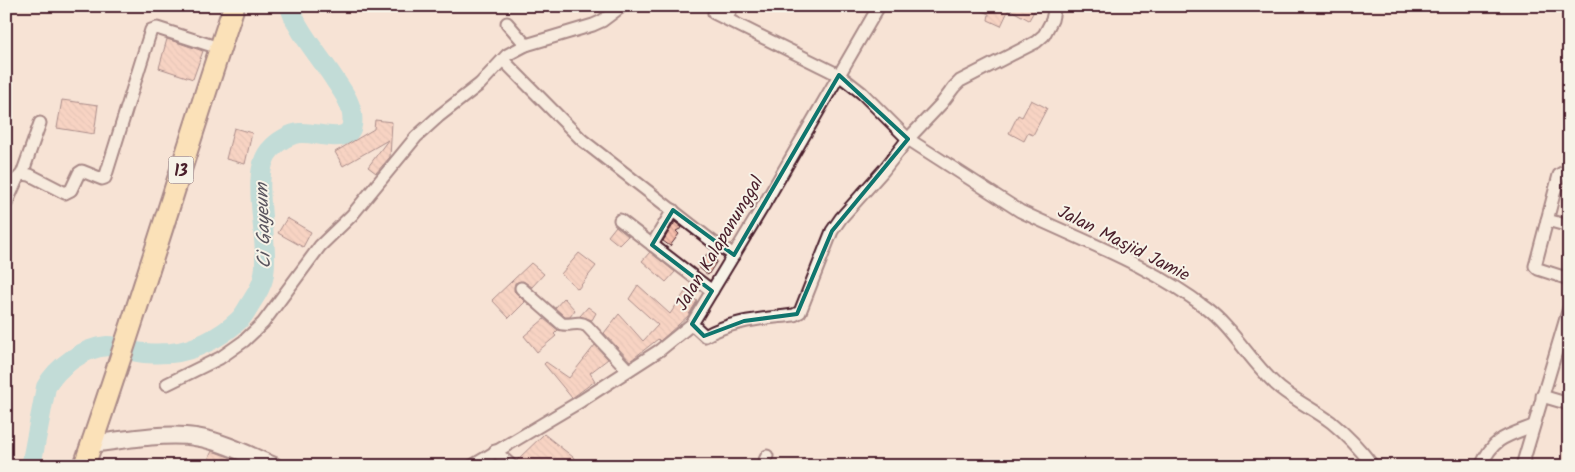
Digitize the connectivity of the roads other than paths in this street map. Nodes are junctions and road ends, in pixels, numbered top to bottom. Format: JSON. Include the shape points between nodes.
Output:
{"nodes":[{"id":1,"x":234,"y":6,"type":"edge"},
{"id":2,"x":622,"y":6,"type":"edge"},
{"id":3,"x":733,"y":6,"type":"edge"},
{"id":4,"x":878,"y":6,"type":"edge"},
{"id":5,"x":1055,"y":6,"type":"edge"},
{"id":6,"x":714,"y":13,"type":"dead end"},
{"id":7,"x":726,"y":18,"type":"junction"},
{"id":8,"x":507,"y":23,"type":"dead end"},
{"id":9,"x":526,"y":45,"type":"junction"},
{"id":10,"x":219,"y":48,"type":"junction"},
{"id":11,"x":503,"y":60,"type":"junction"},
{"id":12,"x":839,"y":76,"type":"junction"},
{"id":13,"x":40,"y":123,"type":"dead end"},
{"id":14,"x":908,"y":138,"type":"junction"},
{"id":15,"x":22,"y":174,"type":"junction"},
{"id":16,"x":1569,"y":174,"type":"edge"},
{"id":17,"x":6,"y":204,"type":"edge"},
{"id":18,"x":673,"y":210,"type":"junction"},
{"id":19,"x":620,"y":220,"type":"dead end"},
{"id":20,"x":1547,"y":220,"type":"junction"},
{"id":21,"x":1569,"y":226,"type":"edge"},
{"id":22,"x":652,"y":245,"type":"junction"},
{"id":23,"x":734,"y":255,"type":"junction"},
{"id":24,"x":1569,"y":279,"type":"edge"},
{"id":25,"x":521,"y":288,"type":"dead end"},
{"id":26,"x":712,"y":291,"type":"junction"},
{"id":27,"x":1569,"y":308,"type":"edge"},
{"id":28,"x":692,"y":324,"type":"junction"},
{"id":29,"x":628,"y":370,"type":"junction"},
{"id":30,"x":167,"y":384,"type":"dead end"},
{"id":31,"x":1542,"y":396,"type":"junction"},
{"id":32,"x":1569,"y":404,"type":"edge"},
{"id":33,"x":1533,"y":426,"type":"junction"},
{"id":34,"x":92,"y":444,"type":"junction"},
{"id":35,"x":495,"y":451,"type":"junction"},
{"id":36,"x":84,"y":466,"type":"edge"},
{"id":37,"x":274,"y":466,"type":"edge"},
{"id":38,"x":472,"y":466,"type":"edge"},
{"id":39,"x":512,"y":466,"type":"edge"},
{"id":40,"x":1373,"y":466,"type":"edge"},
{"id":41,"x":1481,"y":466,"type":"edge"},
{"id":42,"x":1522,"y":466,"type":"edge"}],
"edges":[{"from":1,"to":10,"type":"highway","number":"13"},
{"from":2,"to":9,"type":"street","via":[[593,25]]},
{"from":3,"to":7,"type":"street"},
{"from":4,"to":12,"type":"street","name":"Jalan Kalapanunggal"},
{"from":5,"to":14,"type":"street","via":[[1044,35],[1024,49],[960,81]]},
{"from":6,"to":7,"type":"street","name":"Jalan Masjid Jamie"},
{"from":7,"to":12,"type":"street","name":"Jalan Masjid Jamie"},
{"from":8,"to":9,"type":"street"},
{"from":9,"to":11,"type":"street"},
{"from":10,"to":15,"type":"street","via":[[152,29],[105,178],[82,171],[71,190],[65,193]]},
{"from":10,"to":34,"type":"highway","number":"13"},
{"from":11,"to":18,"type":"street","via":[[582,140]]},
{"from":11,"to":30,"type":"street","via":[[480,84],[416,137],[352,215],[320,246],[263,323],[220,358]]},
{"from":12,"to":14,"type":"street","name":"Jalan Masjid Jamie","via":[[862,93]]},
{"from":12,"to":23,"type":"street","name":"Jalan Kalapanunggal"},
{"from":13,"to":15,"type":"street"},
{"from":14,"to":28,"type":"street","via":[[832,231],[800,312],[744,321],[702,334]]},
{"from":14,"to":40,"type":"street","name":"Jalan Masjid Jamie","via":[[1020,211],[1157,276],[1205,307],[1269,378],[1331,422]]},
{"from":15,"to":17,"type":"street"},
{"from":16,"to":20,"type":"street","via":[[1559,175]]},
{"from":18,"to":22,"type":"street"},
{"from":18,"to":23,"type":"street"},
{"from":19,"to":22,"type":"street"},
{"from":20,"to":21,"type":"street"},
{"from":20,"to":24,"type":"street","via":[[1535,266]]},
{"from":22,"to":26,"type":"street"},
{"from":23,"to":26,"type":"street","name":"Jalan Kalapanunggal"},
{"from":25,"to":29,"type":"street","via":[[562,324],[577,322],[587,326]]},
{"from":26,"to":28,"type":"street","name":"Jalan Kalapanunggal"},
{"from":27,"to":31,"type":"street"},
{"from":28,"to":29,"type":"street","name":"Jalan Kalapanunggal"},
{"from":29,"to":35,"type":"street","name":"Jalan Kalapanunggal"},
{"from":31,"to":32,"type":"street"},
{"from":31,"to":33,"type":"street"},
{"from":33,"to":41,"type":"street","via":[[1500,439],[1491,447]]},
{"from":33,"to":42,"type":"street"},
{"from":34,"to":36,"type":"highway","number":"13"},
{"from":34,"to":37,"type":"main road","via":[[169,436],[196,437]]},
{"from":35,"to":38,"type":"street","name":"Jalan Kalapanunggal"},
{"from":35,"to":39,"type":"street"}]}
